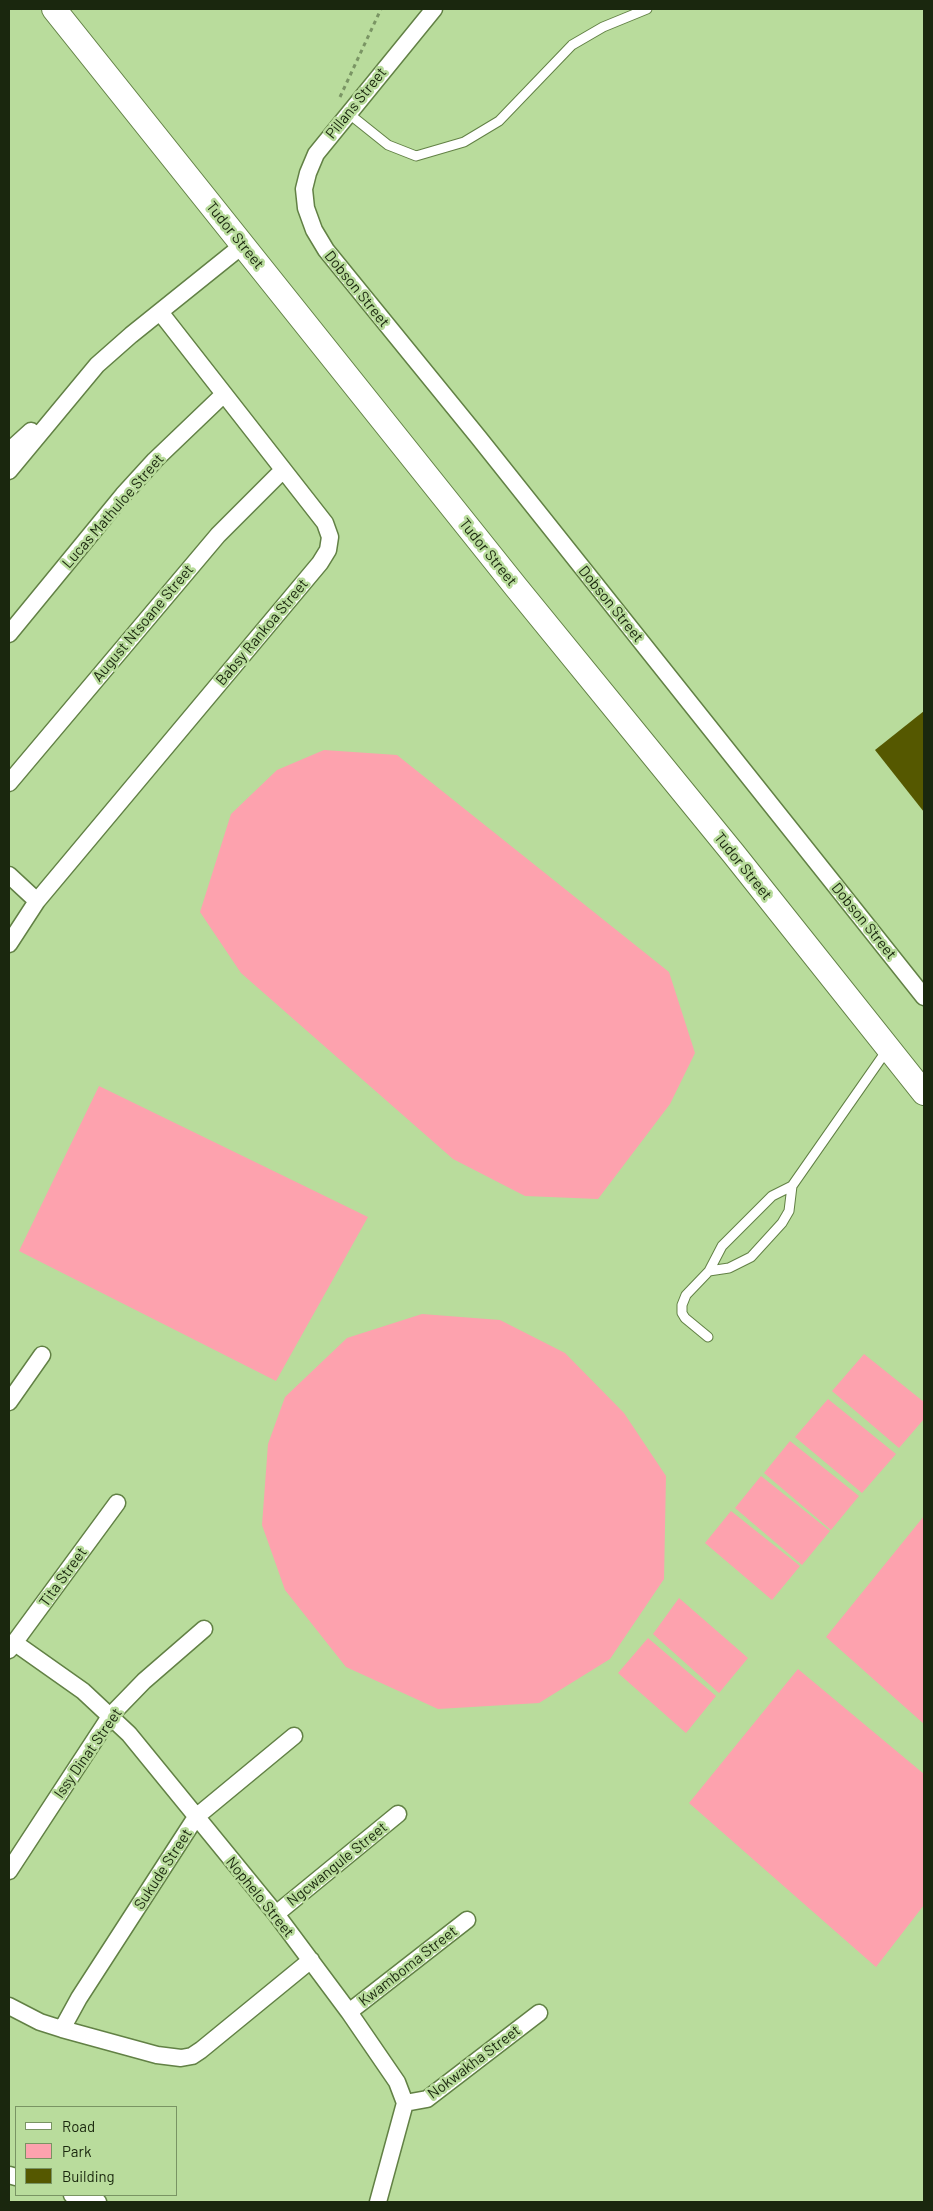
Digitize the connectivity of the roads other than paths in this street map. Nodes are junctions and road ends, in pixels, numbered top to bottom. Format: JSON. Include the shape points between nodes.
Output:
{"nodes":[{"id":1,"x":54,"y":9,"type":"edge"},
{"id":2,"x":434,"y":9,"type":"edge"},
{"id":3,"x":647,"y":9,"type":"edge"},
{"id":4,"x":343,"y":108,"type":"junction"},
{"id":5,"x":306,"y":208,"type":"joint"},
{"id":6,"x":243,"y":244,"type":"junction"},
{"id":7,"x":160,"y":312,"type":"junction"},
{"id":8,"x":224,"y":394,"type":"junction"},
{"id":9,"x":70,"y":397,"type":"junction"},
{"id":10,"x":9,"y":451,"type":"edge"},
{"id":11,"x":283,"y":470,"type":"junction"},
{"id":12,"x":9,"y":471,"type":"edge"},
{"id":13,"x":9,"y":634,"type":"edge"},
{"id":14,"x":9,"y":783,"type":"edge"},
{"id":15,"x":9,"y":875,"type":"edge"},
{"id":16,"x":37,"y":900,"type":"junction"},
{"id":17,"x":9,"y":944,"type":"edge"},
{"id":18,"x":924,"y":997,"type":"edge"},
{"id":19,"x":889,"y":1048,"type":"junction"},
{"id":20,"x":924,"y":1093,"type":"edge"},
{"id":21,"x":792,"y":1186,"type":"junction"},
{"id":22,"x":709,"y":1271,"type":"junction"},
{"id":23,"x":708,"y":1337,"type":"dead end"},
{"id":24,"x":42,"y":1355,"type":"dead end"},
{"id":25,"x":9,"y":1402,"type":"edge"},
{"id":26,"x":117,"y":1503,"type":"dead end"},
{"id":27,"x":204,"y":1629,"type":"dead end"},
{"id":28,"x":12,"y":1647,"type":"edge"},
{"id":29,"x":111,"y":1715,"type":"junction"},
{"id":30,"x":294,"y":1736,"type":"dead end"},
{"id":31,"x":398,"y":1814,"type":"dead end"},
{"id":32,"x":196,"y":1817,"type":"junction"},
{"id":33,"x":9,"y":1871,"type":"edge"},
{"id":34,"x":276,"y":1914,"type":"junction"},
{"id":35,"x":467,"y":1920,"type":"dead end"},
{"id":36,"x":311,"y":1960,"type":"junction"},
{"id":37,"x":9,"y":2006,"type":"edge"},
{"id":38,"x":349,"y":2012,"type":"junction"},
{"id":39,"x":539,"y":2013,"type":"dead end"},
{"id":40,"x":62,"y":2029,"type":"junction"},
{"id":41,"x":405,"y":2103,"type":"junction"},
{"id":42,"x":76,"y":2196,"type":"edge"},
{"id":43,"x":98,"y":2202,"type":"edge"},
{"id":44,"x":378,"y":2202,"type":"edge"}],
"edges":[{"from":1,"to":6,"type":"street","name":"Tudor Street"},
{"from":2,"to":4,"type":"street","name":"Pillans Street"},
{"from":3,"to":4,"type":"lane","via":[[603,27],[572,45],[499,121],[464,142],[416,156],[388,145]]},
{"from":4,"to":5,"type":"street","name":"Pillans Street","via":[[308,173],[304,189]]},
{"from":5,"to":18,"type":"street","name":"Dobson Street","via":[[326,250]]},
{"from":6,"to":7,"type":"street"},
{"from":6,"to":19,"type":"street","name":"Tudor Street"},
{"from":7,"to":8,"type":"street","name":"Babsy Rankoa Street"},
{"from":7,"to":9,"type":"street","via":[[97,365]]},
{"from":8,"to":11,"type":"street","name":"Babsy Rankoa Street"},
{"from":8,"to":13,"type":"street","name":"Lucas Mathuloe Street","via":[[123,495]]},
{"from":9,"to":10,"type":"street"},
{"from":9,"to":12,"type":"street"},
{"from":11,"to":14,"type":"street","name":"August Ntsoane Street","via":[[218,535]]},
{"from":11,"to":16,"type":"street","name":"Babsy Rankoa Street","via":[[325,523],[330,537],[328,550]]},
{"from":15,"to":16,"type":"street"},
{"from":16,"to":17,"type":"street","name":"Babsy Rankoa Street"},
{"from":19,"to":20,"type":"street","name":"Tudor Street"},
{"from":19,"to":21,"type":"lane"},
{"from":21,"to":22,"type":"lane","via":[[772,1196],[722,1246]]},
{"from":21,"to":22,"type":"lane","via":[[789,1211],[782,1223],[751,1256],[729,1268]]},
{"from":22,"to":23,"type":"lane","via":[[686,1295],[682,1305],[685,1318]]},
{"from":24,"to":25,"type":"street"},
{"from":26,"to":28,"type":"street","name":"Tita Street"},
{"from":27,"to":29,"type":"street","name":"Issy Dinat Street","via":[[144,1681]]},
{"from":28,"to":29,"type":"street","name":"Nophelo Street","via":[[84,1691]]},
{"from":29,"to":32,"type":"street","name":"Nophelo Street"},
{"from":29,"to":33,"type":"street","name":"Issy Dinat Street"},
{"from":30,"to":32,"type":"street","name":"Sukude Street"},
{"from":31,"to":34,"type":"street","name":"Ngcwangule Street"},
{"from":32,"to":34,"type":"street","name":"Nophelo Street"},
{"from":32,"to":40,"type":"street","name":"Sukude Street"},
{"from":34,"to":36,"type":"street","name":"Nophelo Street"},
{"from":35,"to":38,"type":"street","name":"Kwamboma Street"},
{"from":36,"to":38,"type":"street","name":"Nophelo Street"},
{"from":36,"to":40,"type":"street","via":[[192,2056],[157,2055]]},
{"from":37,"to":40,"type":"street"},
{"from":38,"to":41,"type":"street","name":"Nophelo Street","via":[[396,2082]]},
{"from":39,"to":41,"type":"street","name":"Nokwakha Street","via":[[427,2099]]},
{"from":41,"to":44,"type":"street"},
{"from":42,"to":43,"type":"street"}]}
